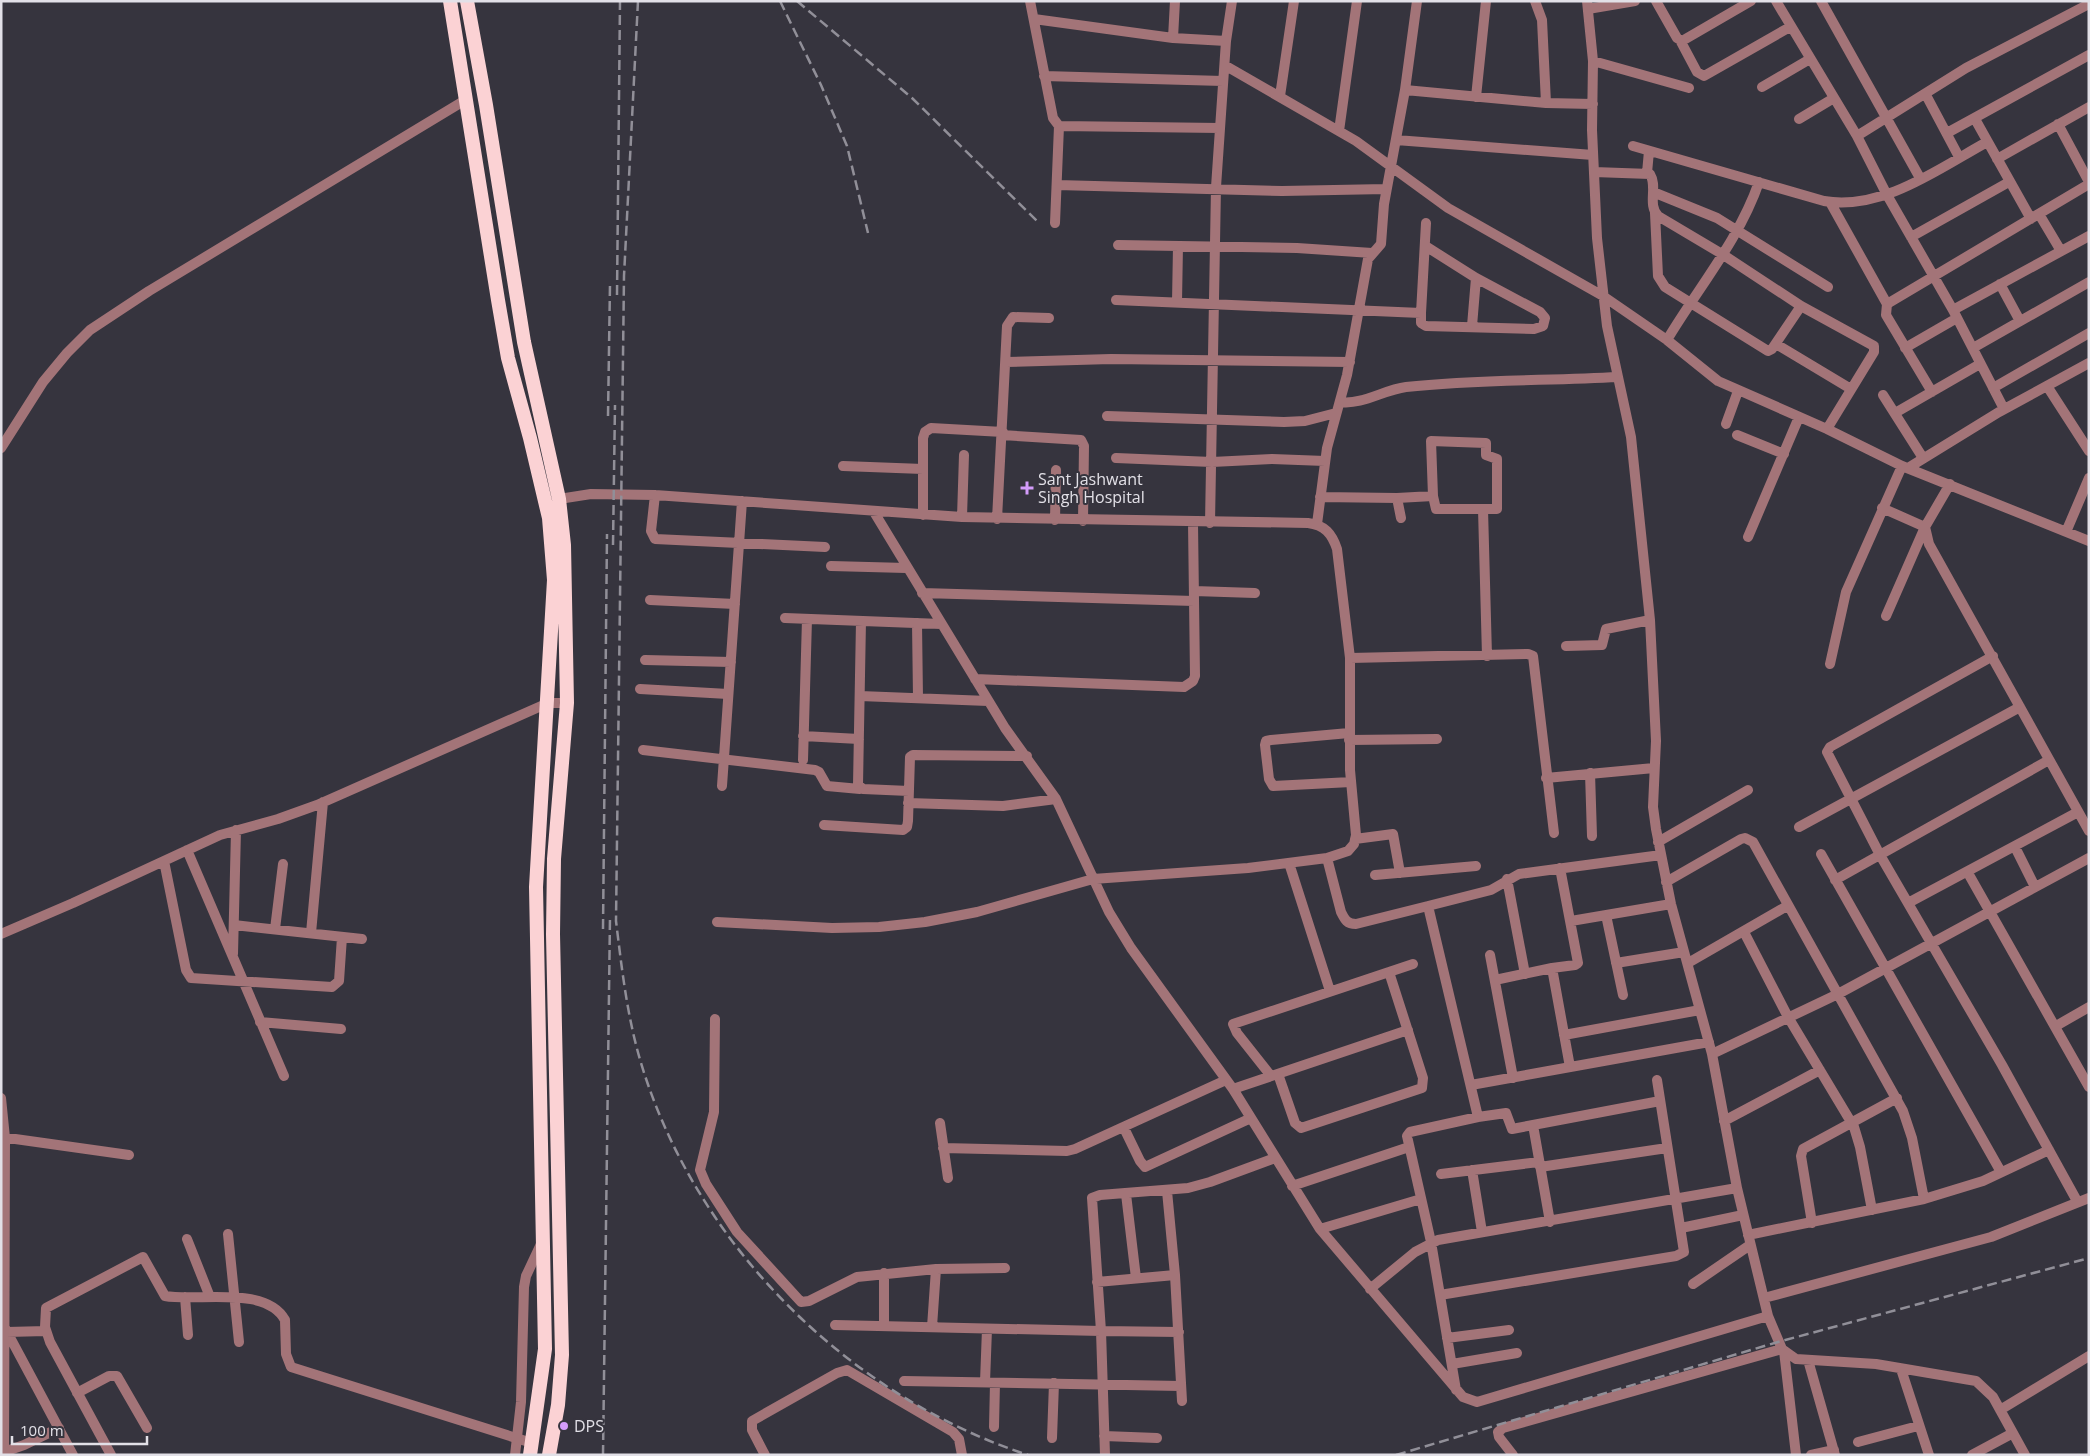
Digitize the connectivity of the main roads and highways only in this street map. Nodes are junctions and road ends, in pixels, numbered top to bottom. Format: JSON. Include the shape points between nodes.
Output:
{"nodes":[{"id":1,"x":450,"y":1,"type":"edge"},
{"id":2,"x":467,"y":1,"type":"edge"},
{"id":3,"x":531,"y":1449,"type":"edge"},
{"id":4,"x":549,"y":1455,"type":"edge"}],
"edges":[{"from":1,"to":3,"type":"highway","via":[[508,358],[549,518],[554,580],[536,887],[545,1349]]},
{"from":2,"to":4,"type":"highway","via":[[524,342],[559,498],[564,545],[568,703],[554,868],[562,1355]]}]}
